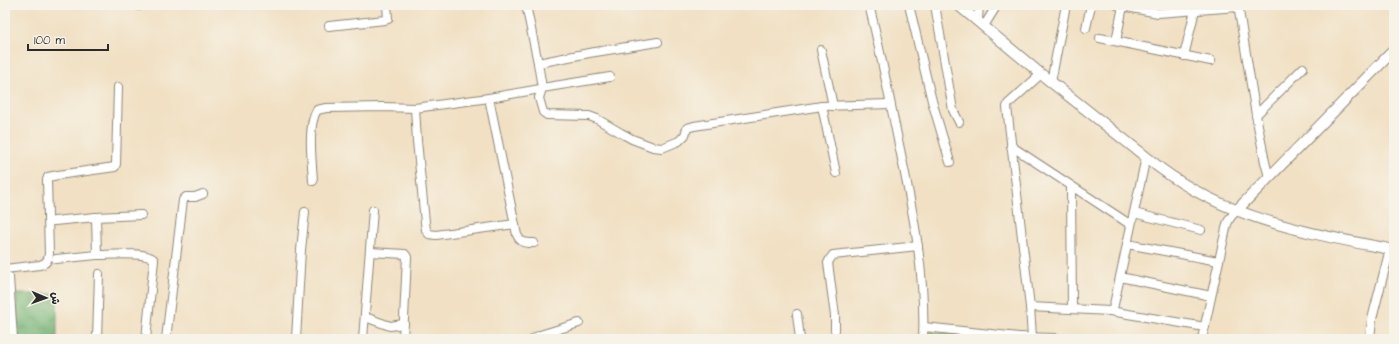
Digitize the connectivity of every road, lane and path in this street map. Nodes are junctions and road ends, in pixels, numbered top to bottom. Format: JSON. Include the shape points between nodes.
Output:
{"nodes":[{"id":1,"x":387,"y":5,"type":"edge"},
{"id":2,"x":526,"y":5,"type":"edge"},
{"id":3,"x":869,"y":5,"type":"edge"},
{"id":4,"x":908,"y":5,"type":"edge"},
{"id":5,"x":936,"y":5,"type":"edge"},
{"id":6,"x":958,"y":5,"type":"edge"},
{"id":7,"x":978,"y":5,"type":"edge"},
{"id":8,"x":1066,"y":5,"type":"edge"},
{"id":9,"x":1091,"y":5,"type":"edge"},
{"id":10,"x":997,"y":6,"type":"edge"},
{"id":11,"x":1120,"y":6,"type":"edge"},
{"id":12,"x":1238,"y":6,"type":"edge"},
{"id":13,"x":1135,"y":7,"type":"edge"},
{"id":14,"x":1195,"y":10,"type":"junction"},
{"id":15,"x":981,"y":23,"type":"junction"},
{"id":16,"x":329,"y":26,"type":"dead end"},
{"id":17,"x":1086,"y":28,"type":"dead end"},
{"id":18,"x":1100,"y":38,"type":"dead end"},
{"id":19,"x":1116,"y":41,"type":"junction"},
{"id":20,"x":658,"y":42,"type":"dead end"},
{"id":21,"x":821,"y":50,"type":"dead end"},
{"id":22,"x":1394,"y":50,"type":"edge"},
{"id":23,"x":1184,"y":56,"type":"junction"},
{"id":24,"x":1211,"y":61,"type":"dead end"},
{"id":25,"x":538,"y":63,"type":"junction"},
{"id":26,"x":1303,"y":68,"type":"dead end"},
{"id":27,"x":1042,"y":74,"type":"junction"},
{"id":28,"x":610,"y":77,"type":"dead end"},
{"id":29,"x":1051,"y":82,"type":"junction"},
{"id":30,"x":118,"y":87,"type":"dead end"},
{"id":31,"x":542,"y":88,"type":"junction"},
{"id":32,"x":489,"y":98,"type":"junction"},
{"id":33,"x":890,"y":104,"type":"junction"},
{"id":34,"x":822,"y":106,"type":"junction"},
{"id":35,"x":833,"y":106,"type":"junction"},
{"id":36,"x":415,"y":108,"type":"junction"},
{"id":37,"x":1256,"y":115,"type":"junction"},
{"id":38,"x":958,"y":122,"type":"dead end"},
{"id":39,"x":1011,"y":146,"type":"junction"},
{"id":40,"x":1146,"y":157,"type":"junction"},
{"id":41,"x":950,"y":162,"type":"dead end"},
{"id":42,"x":836,"y":173,"type":"dead end"},
{"id":43,"x":1269,"y":177,"type":"junction"},
{"id":44,"x":313,"y":181,"type":"dead end"},
{"id":45,"x":1071,"y":186,"type":"junction"},
{"id":46,"x":203,"y":194,"type":"dead end"},
{"id":47,"x":373,"y":210,"type":"dead end"},
{"id":48,"x":1236,"y":211,"type":"junction"},
{"id":49,"x":305,"y":212,"type":"dead end"},
{"id":50,"x":1134,"y":213,"type":"junction"},
{"id":51,"x":141,"y":215,"type":"dead end"},
{"id":52,"x":96,"y":217,"type":"junction"},
{"id":53,"x":54,"y":221,"type":"dead end"},
{"id":54,"x":515,"y":224,"type":"junction"},
{"id":55,"x":1131,"y":225,"type":"junction"},
{"id":56,"x":1201,"y":230,"type":"dead end"},
{"id":57,"x":534,"y":243,"type":"dead end"},
{"id":58,"x":1127,"y":244,"type":"junction"},
{"id":59,"x":918,"y":246,"type":"junction"},
{"id":60,"x":1392,"y":249,"type":"edge"},
{"id":61,"x":370,"y":252,"type":"junction"},
{"id":62,"x":97,"y":255,"type":"junction"},
{"id":63,"x":56,"y":259,"type":"dead end"},
{"id":64,"x":1218,"y":261,"type":"junction"},
{"id":65,"x":5,"y":269,"type":"edge"},
{"id":66,"x":99,"y":274,"type":"dead end"},
{"id":67,"x":9,"y":277,"type":"dead end"},
{"id":68,"x":1120,"y":277,"type":"junction"},
{"id":69,"x":1211,"y":296,"type":"junction"},
{"id":70,"x":1030,"y":307,"type":"junction"},
{"id":71,"x":1072,"y":308,"type":"junction"},
{"id":72,"x":1110,"y":311,"type":"junction"},
{"id":73,"x":796,"y":314,"type":"dead end"},
{"id":74,"x":365,"y":318,"type":"junction"},
{"id":75,"x":404,"y":324,"type":"junction"},
{"id":76,"x":579,"y":324,"type":"dead end"},
{"id":77,"x":924,"y":327,"type":"junction"},
{"id":78,"x":1205,"y":327,"type":"junction"},
{"id":79,"x":835,"y":330,"type":"dead end"},
{"id":80,"x":1032,"y":337,"type":"junction"},
{"id":81,"x":1019,"y":338,"type":"edge"},
{"id":82,"x":13,"y":339,"type":"edge"},
{"id":83,"x":97,"y":339,"type":"edge"},
{"id":84,"x":146,"y":339,"type":"edge"},
{"id":85,"x":166,"y":339,"type":"edge"},
{"id":86,"x":296,"y":339,"type":"edge"},
{"id":87,"x":364,"y":339,"type":"edge"},
{"id":88,"x":403,"y":339,"type":"edge"},
{"id":89,"x":533,"y":339,"type":"edge"},
{"id":90,"x":800,"y":339,"type":"edge"},
{"id":91,"x":923,"y":339,"type":"edge"},
{"id":92,"x":1056,"y":339,"type":"edge"},
{"id":93,"x":1202,"y":339,"type":"edge"},
{"id":94,"x":1370,"y":339,"type":"edge"}],
"edges":[{"from":1,"to":16,"type":"street","via":[[388,19]]},
{"from":2,"to":25,"type":"street"},
{"from":3,"to":33,"type":"street"},
{"from":4,"to":41,"type":"street"},
{"from":5,"to":38,"type":"street","via":[[953,110]]},
{"from":6,"to":15,"type":"main road"},
{"from":7,"to":15,"type":"street"},
{"from":8,"to":29,"type":"street"},
{"from":9,"to":17,"type":"street"},
{"from":10,"to":15,"type":"street"},
{"from":11,"to":13,"type":"street"},
{"from":11,"to":19,"type":"street"},
{"from":12,"to":14,"type":"street"},
{"from":12,"to":37,"type":"street"},
{"from":13,"to":14,"type":"street","via":[[1158,13]]},
{"from":14,"to":23,"type":"street"},
{"from":15,"to":27,"type":"main road"},
{"from":18,"to":19,"type":"street"},
{"from":19,"to":23,"type":"street"},
{"from":20,"to":25,"type":"street"},
{"from":21,"to":35,"type":"street"},
{"from":22,"to":43,"type":"main road"},
{"from":23,"to":24,"type":"street"},
{"from":25,"to":31,"type":"street"},
{"from":26,"to":37,"type":"street"},
{"from":27,"to":29,"type":"main road"},
{"from":27,"to":39,"type":"street","via":[[1007,105]]},
{"from":28,"to":31,"type":"street"},
{"from":29,"to":40,"type":"main road"},
{"from":30,"to":65,"type":"street","via":[[115,167],[48,177],[48,261],[40,266]]},
{"from":31,"to":32,"type":"street"},
{"from":31,"to":34,"type":"street","via":[[539,95],[541,107],[547,114],[588,116],[632,139],[662,148],[679,141],[687,128],[694,126]]},
{"from":32,"to":36,"type":"street"},
{"from":32,"to":54,"type":"street"},
{"from":33,"to":35,"type":"street"},
{"from":33,"to":59,"type":"street"},
{"from":34,"to":35,"type":"street"},
{"from":34,"to":42,"type":"street"},
{"from":36,"to":44,"type":"street","via":[[317,110],[312,121]]},
{"from":36,"to":54,"type":"street","via":[[424,215],[429,234]]},
{"from":37,"to":43,"type":"street"},
{"from":39,"to":45,"type":"street"},
{"from":39,"to":70,"type":"street"},
{"from":40,"to":48,"type":"main road","via":[[1175,179],[1205,197]]},
{"from":40,"to":50,"type":"street"},
{"from":43,"to":48,"type":"main road"},
{"from":45,"to":55,"type":"street"},
{"from":45,"to":71,"type":"street"},
{"from":46,"to":85,"type":"street","via":[[186,197],[183,200]]},
{"from":47,"to":61,"type":"street"},
{"from":48,"to":60,"type":"main road","via":[[1276,225]]},
{"from":48,"to":64,"type":"street","via":[[1226,224]]},
{"from":49,"to":86,"type":"street"},
{"from":50,"to":55,"type":"street"},
{"from":50,"to":56,"type":"street"},
{"from":51,"to":52,"type":"street"},
{"from":52,"to":53,"type":"street"},
{"from":52,"to":62,"type":"street"},
{"from":54,"to":57,"type":"street","via":[[520,240],[524,243]]},
{"from":55,"to":58,"type":"street"},
{"from":58,"to":64,"type":"street"},
{"from":58,"to":68,"type":"street"},
{"from":59,"to":77,"type":"street"},
{"from":59,"to":79,"type":"street","via":[[833,255],[828,263]]},
{"from":60,"to":94,"type":"street","via":[[1372,319]]},
{"from":61,"to":74,"type":"street"},
{"from":61,"to":75,"type":"street","via":[[405,254],[407,257]]},
{"from":62,"to":63,"type":"street"},
{"from":62,"to":84,"type":"street","via":[[139,255],[154,260]]},
{"from":64,"to":69,"type":"street"},
{"from":66,"to":83,"type":"street"},
{"from":67,"to":82,"type":"street"},
{"from":68,"to":69,"type":"street"},
{"from":68,"to":72,"type":"street","via":[[1114,306]]},
{"from":69,"to":78,"type":"street"},
{"from":70,"to":71,"type":"street"},
{"from":70,"to":80,"type":"street"},
{"from":71,"to":72,"type":"street"},
{"from":72,"to":78,"type":"street"},
{"from":73,"to":90,"type":"street"},
{"from":74,"to":75,"type":"street","via":[[390,326]]},
{"from":74,"to":87,"type":"street"},
{"from":75,"to":88,"type":"street"},
{"from":76,"to":89,"type":"street"},
{"from":77,"to":81,"type":"street"},
{"from":77,"to":91,"type":"street"},
{"from":78,"to":93,"type":"street"},
{"from":80,"to":81,"type":"street"},
{"from":80,"to":92,"type":"street"}]}
